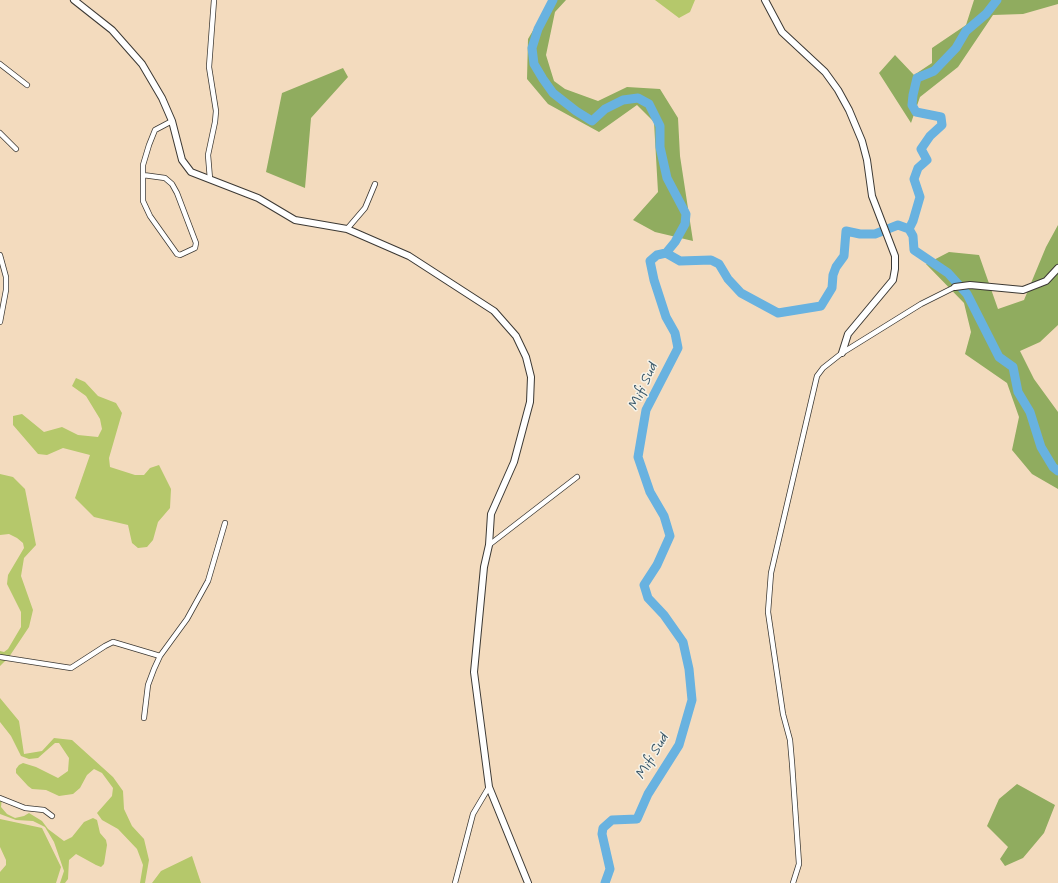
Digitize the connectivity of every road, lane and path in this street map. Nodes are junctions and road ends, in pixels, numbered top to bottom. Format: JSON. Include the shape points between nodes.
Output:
{"nodes":[{"id":1,"x":74,"y":0,"type":"edge"},
{"id":2,"x":214,"y":0,"type":"edge"},
{"id":3,"x":765,"y":0,"type":"edge"},
{"id":4,"x":0,"y":64,"type":"edge"},
{"id":5,"x":26,"y":85,"type":"dead end"},
{"id":6,"x":172,"y":121,"type":"junction"},
{"id":7,"x":0,"y":133,"type":"edge"},
{"id":8,"x":16,"y":149,"type":"dead end"},
{"id":9,"x":144,"y":174,"type":"junction"},
{"id":10,"x":210,"y":179,"type":"junction"},
{"id":11,"x":375,"y":184,"type":"dead end"},
{"id":12,"x":347,"y":229,"type":"junction"},
{"id":13,"x":0,"y":256,"type":"edge"},
{"id":14,"x":1058,"y":268,"type":"edge"},
{"id":15,"x":955,"y":287,"type":"joint"},
{"id":16,"x":0,"y":322,"type":"edge"},
{"id":17,"x":842,"y":353,"type":"junction"},
{"id":18,"x":577,"y":477,"type":"dead end"},
{"id":19,"x":225,"y":523,"type":"dead end"},
{"id":20,"x":489,"y":545,"type":"junction"},
{"id":21,"x":160,"y":656,"type":"junction"},
{"id":22,"x":0,"y":657,"type":"edge"},
{"id":23,"x":144,"y":718,"type":"dead end"},
{"id":24,"x":489,"y":787,"type":"junction"},
{"id":25,"x":0,"y":798,"type":"edge"},
{"id":26,"x":52,"y":816,"type":"dead end"},
{"id":27,"x":455,"y":883,"type":"edge"},
{"id":28,"x":528,"y":883,"type":"edge"},
{"id":29,"x":792,"y":883,"type":"edge"}],
"edges":[{"from":1,"to":6,"type":"street","via":[[108,26],[129,48],[152,80]]},
{"from":2,"to":10,"type":"street","via":[[209,67],[216,122],[208,155]]},
{"from":3,"to":17,"type":"street","via":[[782,32],[825,72],[849,110],[867,160],[872,196],[894,256],[893,280],[848,334]]},
{"from":4,"to":5,"type":"street"},
{"from":6,"to":9,"type":"street","via":[[155,130],[143,165]]},
{"from":6,"to":10,"type":"street","via":[[184,164],[195,175]]},
{"from":7,"to":8,"type":"street"},
{"from":9,"to":9,"type":"street","via":[[143,201],[153,221],[177,254],[194,248],[196,243],[172,184],[165,178]]},
{"from":10,"to":12,"type":"street","via":[[258,198],[296,220]]},
{"from":11,"to":12,"type":"street","via":[[365,208]]},
{"from":12,"to":20,"type":"street","via":[[409,256],[474,296],[496,313],[512,330],[523,350],[531,377],[530,402],[514,462],[490,514]]},
{"from":13,"to":16,"type":"street","via":[[5,272],[6,290]]},
{"from":14,"to":15,"type":"street","via":[[1046,281],[1023,290]]},
{"from":15,"to":17,"type":"street","via":[[921,304]]},
{"from":17,"to":29,"type":"street","via":[[827,364],[818,376],[771,573],[769,594],[768,612],[792,763],[799,864]]},
{"from":18,"to":20,"type":"street"},
{"from":19,"to":21,"type":"street","via":[[208,581],[187,619]]},
{"from":20,"to":24,"type":"street","via":[[484,567],[474,672]]},
{"from":21,"to":22,"type":"street","via":[[113,642],[71,668]]},
{"from":21,"to":23,"type":"street","via":[[148,685]]},
{"from":24,"to":27,"type":"street","via":[[473,814]]},
{"from":24,"to":28,"type":"street"},
{"from":25,"to":26,"type":"street","via":[[25,808],[46,811]]}]}
